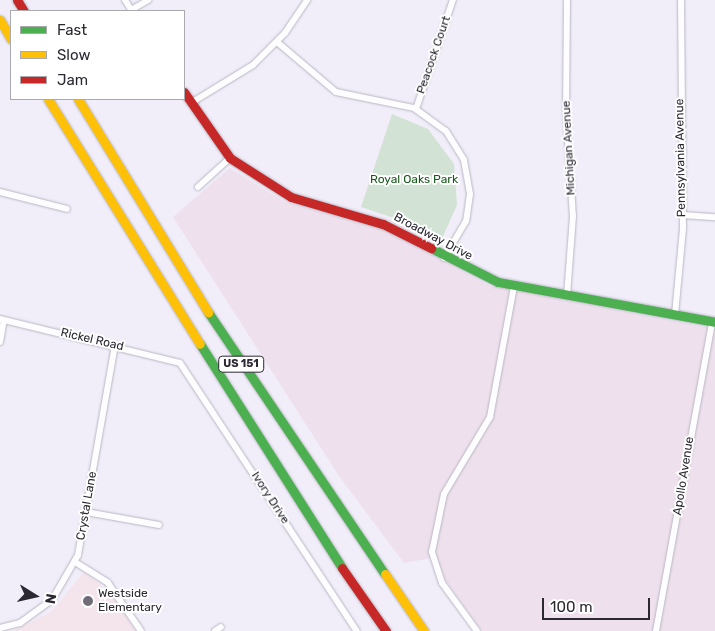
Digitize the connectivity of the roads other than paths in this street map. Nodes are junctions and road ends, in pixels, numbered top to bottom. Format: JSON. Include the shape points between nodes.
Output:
{"nodes":[{"id":1,"x":148,"y":0,"type":"edge"},
{"id":2,"x":307,"y":0,"type":"edge"},
{"id":3,"x":453,"y":0,"type":"edge"},
{"id":4,"x":567,"y":0,"type":"edge"},
{"id":5,"x":681,"y":0,"type":"edge"},
{"id":6,"x":133,"y":10,"type":"edge"},
{"id":7,"x":0,"y":20,"type":"edge"},
{"id":8,"x":10,"y":37,"type":"edge"},
{"id":9,"x":276,"y":42,"type":"junction"},
{"id":10,"x":185,"y":94,"type":"edge"},
{"id":11,"x":49,"y":100,"type":"edge"},
{"id":12,"x":79,"y":100,"type":"edge"},
{"id":13,"x":191,"y":103,"type":"junction"},
{"id":14,"x":416,"y":109,"type":"junction"},
{"id":15,"x":230,"y":158,"type":"junction"},
{"id":16,"x":198,"y":188,"type":"dead end"},
{"id":17,"x":0,"y":192,"type":"edge"},
{"id":18,"x":68,"y":209,"type":"dead end"},
{"id":19,"x":683,"y":215,"type":"junction"},
{"id":20,"x":715,"y":217,"type":"edge"},
{"id":21,"x":444,"y":258,"type":"junction"},
{"id":22,"x":514,"y":286,"type":"junction"},
{"id":23,"x":567,"y":296,"type":"junction"},
{"id":24,"x":675,"y":315,"type":"junction"},
{"id":25,"x":2,"y":319,"type":"edge"},
{"id":26,"x":714,"y":322,"type":"edge"},
{"id":27,"x":0,"y":342,"type":"edge"},
{"id":28,"x":115,"y":345,"type":"junction"},
{"id":29,"x":183,"y":365,"type":"joint"},
{"id":30,"x":86,"y":512,"type":"junction"},
{"id":31,"x":158,"y":525,"type":"dead end"},
{"id":32,"x":75,"y":562,"type":"junction"},
{"id":33,"x":221,"y":626,"type":"dead end"},
{"id":34,"x":0,"y":628,"type":"edge"},
{"id":35,"x":141,"y":631,"type":"edge"},
{"id":36,"x":215,"y":631,"type":"edge"},
{"id":37,"x":357,"y":631,"type":"edge"},
{"id":38,"x":386,"y":631,"type":"edge"},
{"id":39,"x":425,"y":631,"type":"edge"},
{"id":40,"x":477,"y":631,"type":"edge"},
{"id":41,"x":656,"y":631,"type":"edge"}],
"edges":[{"from":1,"to":6,"type":"street"},
{"from":2,"to":9,"type":"street"},
{"from":3,"to":14,"type":"street","name":"Peacock Court"},
{"from":4,"to":23,"type":"street","name":"Michigan Avenue","via":[[566,109],[573,216]]},
{"from":5,"to":19,"type":"street","name":"Pennsylvania Avenue"},
{"from":7,"to":8,"type":"main road"},
{"from":9,"to":13,"type":"street","via":[[253,65]]},
{"from":9,"to":14,"type":"street","via":[[336,92]]},
{"from":10,"to":13,"type":"main road","name":"Broadway Drive"},
{"from":11,"to":38,"type":"main road","number":"US 151","via":[[308,518]]},
{"from":12,"to":39,"type":"main road","number":"US 151","via":[[219,330]]},
{"from":13,"to":15,"type":"main road","name":"Broadway Drive"},
{"from":14,"to":21,"type":"street","via":[[446,131],[466,168],[470,194],[466,221]]},
{"from":15,"to":16,"type":"street"},
{"from":15,"to":21,"type":"main road","name":"Broadway Drive","via":[[291,198],[383,224]]},
{"from":17,"to":18,"type":"street"},
{"from":19,"to":20,"type":"street"},
{"from":19,"to":24,"type":"street","name":"Pennsylvania Avenue"},
{"from":21,"to":22,"type":"main road","name":"Broadway Drive"},
{"from":22,"to":23,"type":"main road","name":"Broadway Drive"},
{"from":22,"to":40,"type":"street","via":[[490,417],[444,494],[432,552],[442,583]]},
{"from":23,"to":24,"type":"main road","name":"Broadway Drive"},
{"from":24,"to":26,"type":"main road","name":"Broadway Drive"},
{"from":25,"to":27,"type":"street"},
{"from":25,"to":28,"type":"street","name":"Rickel Road"},
{"from":26,"to":41,"type":"street","name":"Apollo Avenue"},
{"from":28,"to":29,"type":"street","name":"Rickel Road","via":[[169,357]]},
{"from":28,"to":30,"type":"street","name":"Crystal Lane"},
{"from":29,"to":37,"type":"street","name":"Ivory Drive"},
{"from":30,"to":31,"type":"street"},
{"from":30,"to":32,"type":"street","name":"Crystal Lane"},
{"from":32,"to":34,"type":"street","name":"Crystal Lane","via":[[52,600],[20,623]]},
{"from":32,"to":35,"type":"street","via":[[108,584]]},
{"from":33,"to":36,"type":"street"}]}
